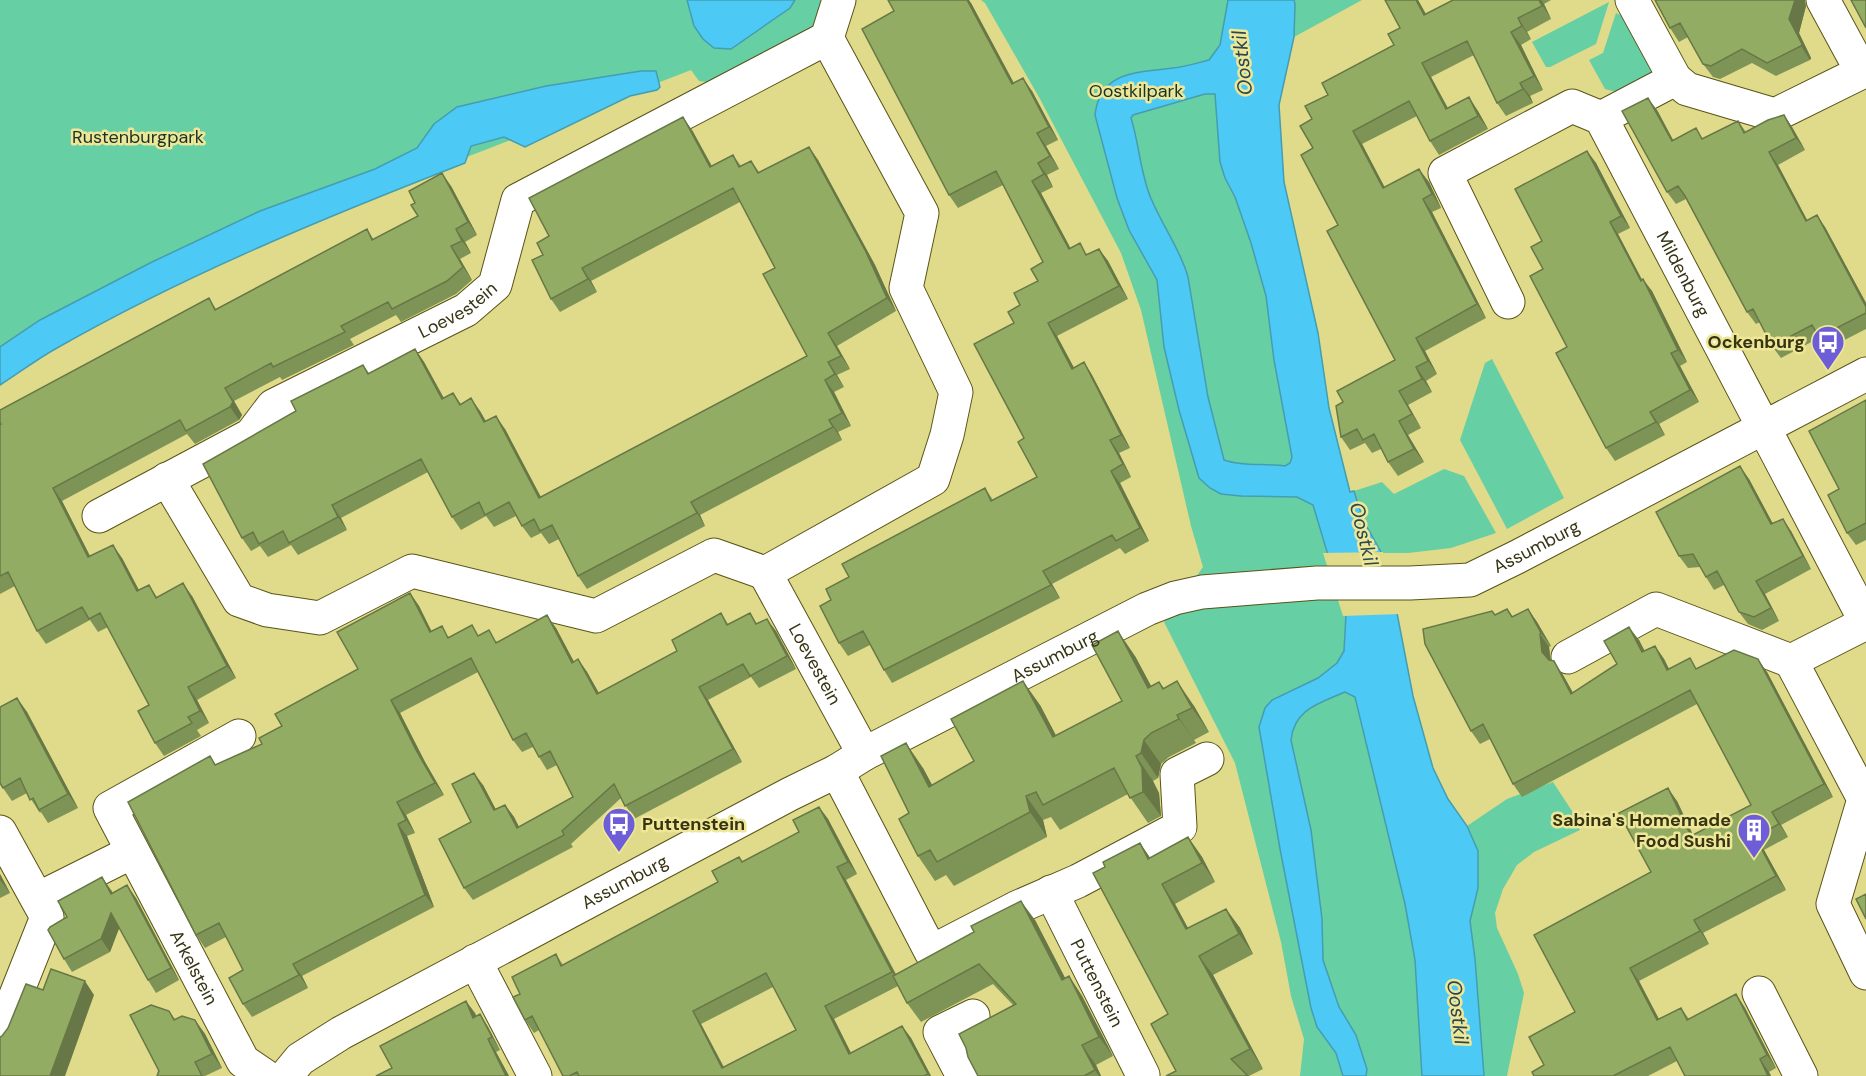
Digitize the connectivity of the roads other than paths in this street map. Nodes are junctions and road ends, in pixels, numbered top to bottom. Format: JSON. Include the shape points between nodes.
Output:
{"nodes":[{"id":1,"x":839,"y":0,"type":"edge"},
{"id":2,"x":1632,"y":0,"type":"edge"},
{"id":3,"x":1823,"y":0,"type":"edge"},
{"id":4,"x":827,"y":38,"type":"junction"},
{"id":5,"x":1864,"y":76,"type":"edge"},
{"id":6,"x":1681,"y":84,"type":"junction"},
{"id":7,"x":1601,"y":118,"type":"junction"},
{"id":8,"x":1508,"y":302,"type":"dead end"},
{"id":9,"x":1866,"y":374,"type":"edge"},
{"id":10,"x":1765,"y":428,"type":"junction"},
{"id":11,"x":167,"y":479,"type":"junction"},
{"id":12,"x":99,"y":516,"type":"dead end"},
{"id":13,"x":765,"y":573,"type":"junction"},
{"id":14,"x":1866,"y":622,"type":"edge"},
{"id":15,"x":1568,"y":657,"type":"dead end"},
{"id":16,"x":1791,"y":661,"type":"junction"},
{"id":17,"x":239,"y":736,"type":"dead end"},
{"id":18,"x":1207,"y":759,"type":"dead end"},
{"id":19,"x":850,"y":762,"type":"junction"},
{"id":20,"x":1865,"y":799,"type":"edge"},
{"id":21,"x":0,"y":832,"type":"edge"},
{"id":22,"x":132,"y":852,"type":"junction"},
{"id":23,"x":1051,"y":892,"type":"junction"},
{"id":24,"x":38,"y":899,"type":"junction"},
{"id":25,"x":475,"y":961,"type":"junction"},
{"id":26,"x":1866,"y":973,"type":"edge"},
{"id":27,"x":1758,"y":993,"type":"dead end"},
{"id":28,"x":973,"y":1016,"type":"dead end"},
{"id":29,"x":0,"y":1035,"type":"edge"},
{"id":30,"x":1143,"y":1075,"type":"edge"},
{"id":31,"x":265,"y":1076,"type":"edge"},
{"id":32,"x":286,"y":1076,"type":"edge"},
{"id":33,"x":535,"y":1076,"type":"edge"},
{"id":34,"x":963,"y":1076,"type":"edge"},
{"id":35,"x":1801,"y":1076,"type":"edge"}],
"edges":[{"from":1,"to":4,"type":"street"},
{"from":2,"to":6,"type":"street"},
{"from":3,"to":5,"type":"street"},
{"from":4,"to":11,"type":"street","name":"Loevestein","via":[[518,200],[495,285],[466,310],[273,406],[251,435]]},
{"from":4,"to":13,"type":"street","via":[[922,213],[906,288],[956,392],[933,479]]},
{"from":5,"to":6,"type":"street","via":[[1775,115]]},
{"from":6,"to":7,"type":"street"},
{"from":7,"to":8,"type":"street","via":[[1572,106],[1445,173]]},
{"from":7,"to":10,"type":"street","name":"Mildenburg"},
{"from":9,"to":10,"type":"street","name":"Assumburg"},
{"from":10,"to":14,"type":"street"},
{"from":10,"to":19,"type":"street","name":"Assumburg","via":[[1470,580],[1317,583],[1202,592],[1169,600],[1099,632]]},
{"from":11,"to":12,"type":"street","name":"Loevestein"},
{"from":11,"to":13,"type":"street","via":[[239,600],[267,610],[320,618],[412,571],[596,616],[714,555]]},
{"from":13,"to":19,"type":"street","name":"Loevestein"},
{"from":14,"to":16,"type":"street"},
{"from":15,"to":16,"type":"street","via":[[1656,609]]},
{"from":16,"to":20,"type":"street"},
{"from":17,"to":22,"type":"street","name":"Arkelstein","via":[[110,808]]},
{"from":18,"to":23,"type":"street","via":[[1177,774],[1180,827]]},
{"from":19,"to":23,"type":"street","via":[[931,952]]},
{"from":19,"to":25,"type":"street","name":"Assumburg"},
{"from":20,"to":26,"type":"street","via":[[1833,904]]},
{"from":21,"to":24,"type":"street"},
{"from":22,"to":24,"type":"street"},
{"from":22,"to":31,"type":"street","name":"Arkelstein","via":[[243,1061]]},
{"from":23,"to":30,"type":"street","name":"Puttenstein"},
{"from":24,"to":29,"type":"street","via":[[47,917]]},
{"from":25,"to":32,"type":"street","name":"Assumburg","via":[[320,1046],[300,1059]]},
{"from":25,"to":33,"type":"street"},
{"from":27,"to":35,"type":"street"},
{"from":28,"to":34,"type":"street","via":[[940,1032]]}]}
